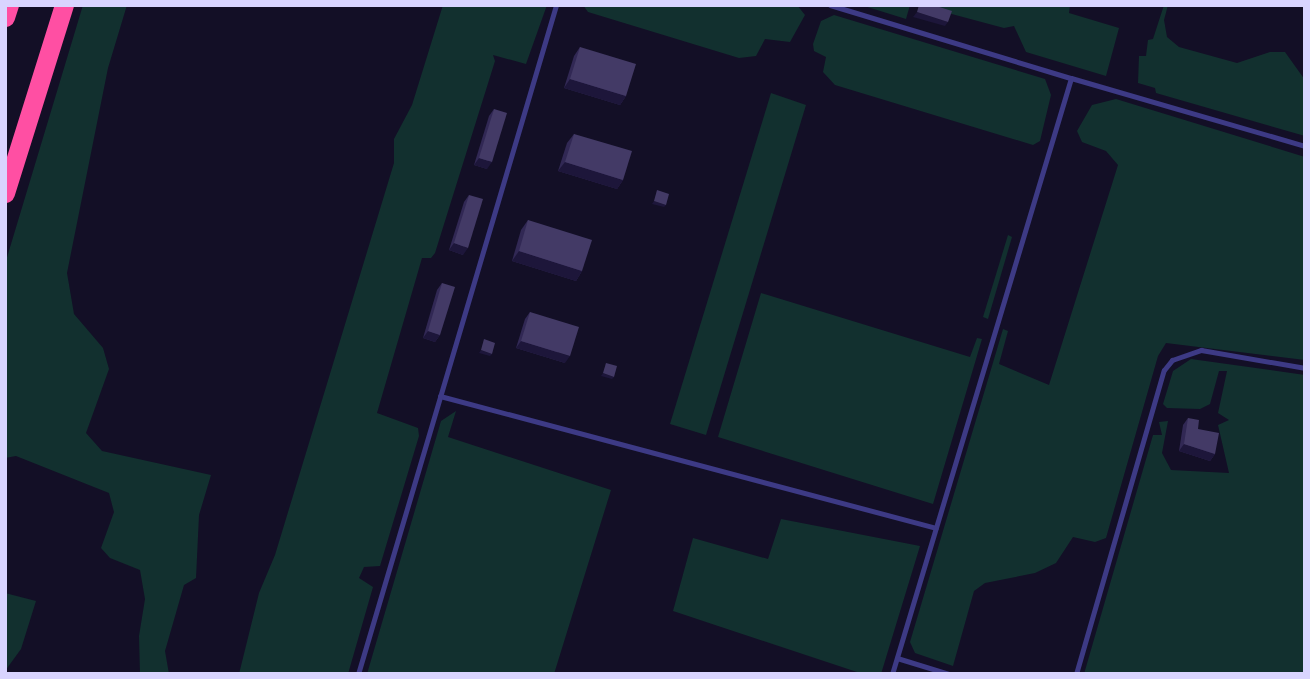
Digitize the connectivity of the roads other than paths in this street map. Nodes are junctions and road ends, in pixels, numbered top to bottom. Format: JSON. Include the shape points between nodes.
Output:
{"nodes":[{"id":1,"x":9,"y":5,"type":"edge"},
{"id":2,"x":64,"y":5,"type":"edge"},
{"id":3,"x":556,"y":5,"type":"edge"},
{"id":4,"x":830,"y":5,"type":"edge"},
{"id":5,"x":5,"y":17,"type":"edge"},
{"id":6,"x":1071,"y":78,"type":"junction"},
{"id":7,"x":1305,"y":146,"type":"edge"},
{"id":8,"x":5,"y":193,"type":"edge"},
{"id":9,"x":1305,"y":368,"type":"edge"},
{"id":10,"x":440,"y":396,"type":"junction"},
{"id":11,"x":936,"y":528,"type":"junction"},
{"id":12,"x":897,"y":658,"type":"junction"},
{"id":13,"x":358,"y":674,"type":"edge"},
{"id":14,"x":892,"y":674,"type":"edge"},
{"id":15,"x":949,"y":674,"type":"edge"},
{"id":16,"x":1076,"y":674,"type":"edge"}],
"edges":[{"from":1,"to":5,"type":"highway"},
{"from":2,"to":8,"type":"highway"},
{"from":3,"to":10,"type":"lane"},
{"from":4,"to":6,"type":"lane"},
{"from":6,"to":7,"type":"lane"},
{"from":6,"to":11,"type":"lane"},
{"from":9,"to":16,"type":"lane","via":[[1201,350],[1172,360],[1164,370]]},
{"from":10,"to":11,"type":"lane"},
{"from":10,"to":13,"type":"lane"},
{"from":11,"to":12,"type":"lane"},
{"from":12,"to":14,"type":"lane"},
{"from":12,"to":15,"type":"lane"}]}
